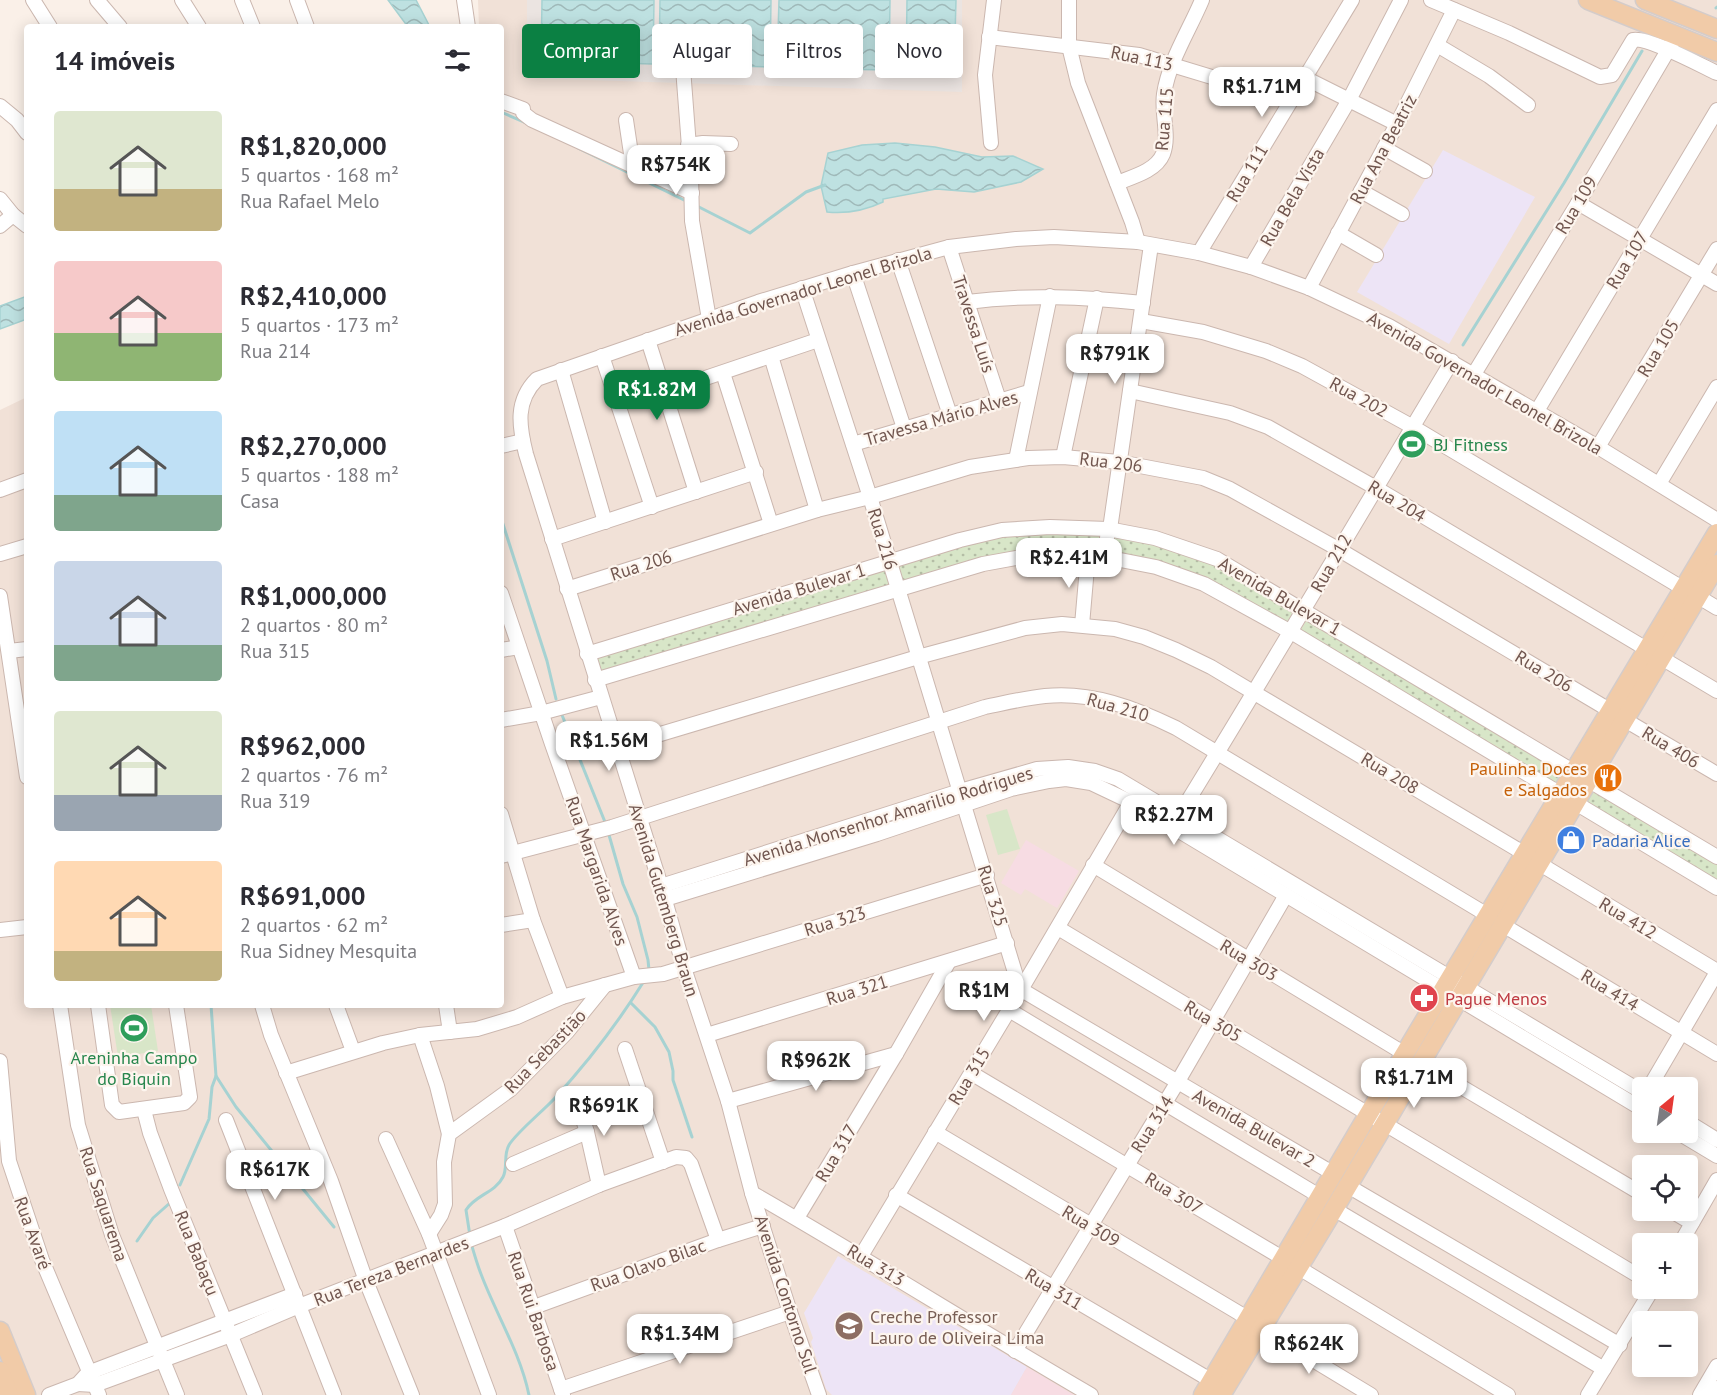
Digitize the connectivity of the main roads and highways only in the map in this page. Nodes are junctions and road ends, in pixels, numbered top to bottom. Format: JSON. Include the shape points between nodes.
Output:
{"nodes":[{"id":1,"x":1588,"y":0,"type":"edge"},
{"id":2,"x":1645,"y":0,"type":"edge"},
{"id":3,"x":1625,"y":7,"type":"edge"},
{"id":4,"x":1717,"y":29,"type":"edge"},
{"id":5,"x":1717,"y":51,"type":"edge"},
{"id":6,"x":1717,"y":533,"type":"edge"},
{"id":7,"x":1717,"y":564,"type":"edge"},
{"id":8,"x":1690,"y":592,"type":"junction"},
{"id":9,"x":1341,"y":1180,"type":"junction"},
{"id":10,"x":1291,"y":1264,"type":"junction"},
{"id":11,"x":0,"y":1331,"type":"edge"},
{"id":12,"x":0,"y":1371,"type":"edge"},
{"id":13,"x":1212,"y":1390,"type":"edge"},
{"id":14,"x":9,"y":1395,"type":"edge"},
{"id":15,"x":26,"y":1395,"type":"edge"}],
"edges":[{"from":1,"to":3,"type":"main road"},
{"from":2,"to":4,"type":"main road"},
{"from":3,"to":5,"type":"main road","via":[[1672,43]]},
{"from":6,"to":8,"type":"main road"},
{"from":7,"to":8,"type":"main road"},
{"from":8,"to":9,"type":"main road"},
{"from":9,"to":10,"type":"main road","via":[[1334,1209]]},
{"from":9,"to":10,"type":"main road","via":[[1321,1197]]},
{"from":10,"to":13,"type":"main road"},
{"from":11,"to":15,"type":"main road"},
{"from":12,"to":14,"type":"main road"}]}
